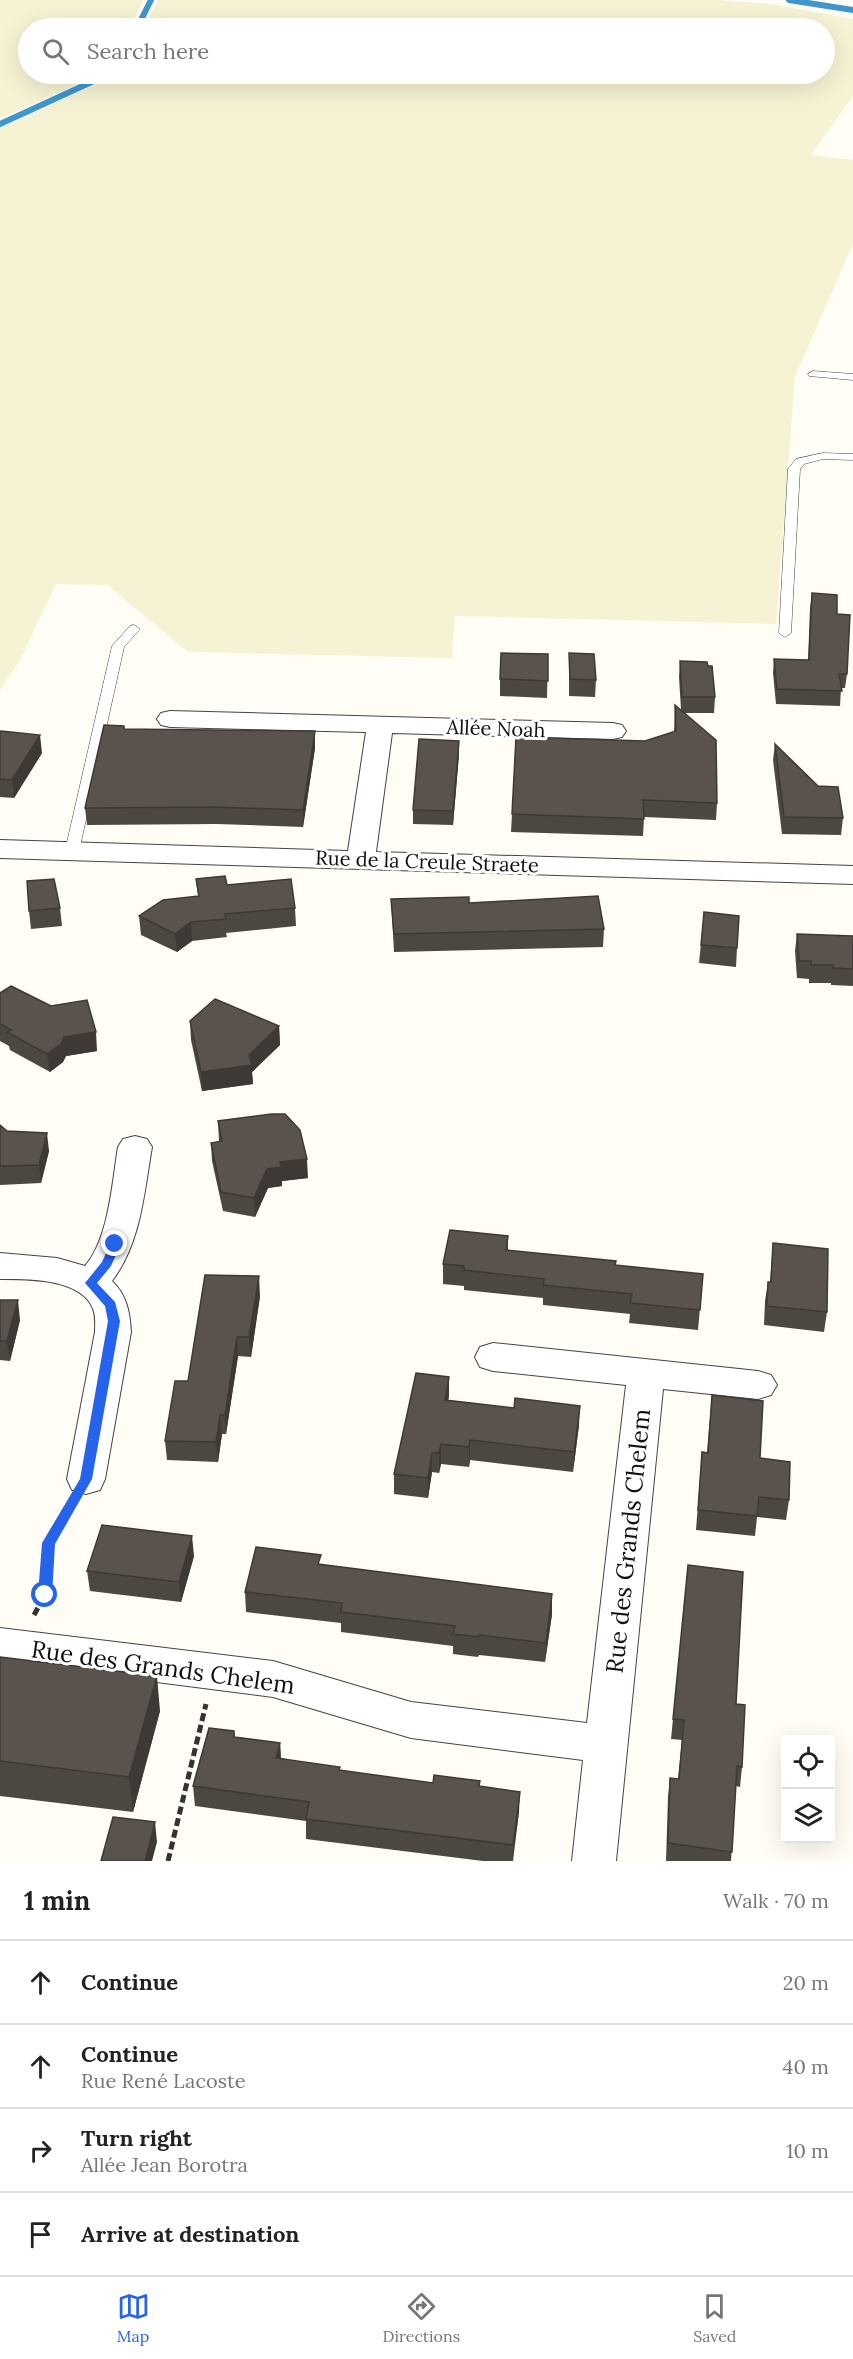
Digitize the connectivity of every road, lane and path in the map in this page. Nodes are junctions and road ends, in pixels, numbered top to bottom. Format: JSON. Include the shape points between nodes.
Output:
{"nodes":[{"id":1,"x":813,"y":374,"type":"dead end"},
{"id":2,"x":853,"y":377,"type":"edge"},
{"id":3,"x":853,"y":457,"type":"edge"},
{"id":4,"x":134,"y":629,"type":"dead end"},
{"id":5,"x":784,"y":633,"type":"dead end"},
{"id":6,"x":170,"y":719,"type":"dead end"},
{"id":7,"x":380,"y":725,"type":"junction"},
{"id":8,"x":613,"y":731,"type":"dead end"},
{"id":9,"x":0,"y":849,"type":"edge"},
{"id":10,"x":72,"y":851,"type":"junction"},
{"id":11,"x":361,"y":859,"type":"junction"},
{"id":12,"x":853,"y":875,"type":"edge"},
{"id":13,"x":135,"y":1147,"type":"dead end"},
{"id":14,"x":0,"y":1266,"type":"edge"},
{"id":15,"x":90,"y":1283,"type":"junction"},
{"id":16,"x":493,"y":1357,"type":"dead end"},
{"id":17,"x":646,"y":1373,"type":"junction"},
{"id":18,"x":758,"y":1385,"type":"dead end"},
{"id":19,"x":86,"y":1479,"type":"joint"},
{"id":20,"x":9,"y":1646,"type":"edge"},
{"id":21,"x":207,"y":1671,"type":"junction"},
{"id":22,"x":607,"y":1744,"type":"junction"},
{"id":23,"x":168,"y":1861,"type":"edge"},
{"id":24,"x":594,"y":1861,"type":"edge"}],
"edges":[{"from":1,"to":2,"type":"lane"},
{"from":3,"to":5,"type":"lane","via":[[823,456],[800,461],[794,469]]},
{"from":4,"to":10,"type":"lane","via":[[118,646]]},
{"from":6,"to":7,"type":"street","name":"Allée Noah"},
{"from":7,"to":8,"type":"street","name":"Allée Noah"},
{"from":7,"to":11,"type":"street"},
{"from":9,"to":10,"type":"street","name":"Rue de la Creule Straete"},
{"from":10,"to":11,"type":"street","name":"Rue de la Creule Straete"},
{"from":11,"to":12,"type":"street","name":"Rue de la Creule Straete"},
{"from":13,"to":15,"type":"street","via":[[115,1244],[107,1263]]},
{"from":14,"to":15,"type":"street","via":[[59,1270]]},
{"from":15,"to":19,"type":"street","via":[[111,1305],[114,1321]]},
{"from":16,"to":17,"type":"street"},
{"from":17,"to":18,"type":"street"},
{"from":17,"to":22,"type":"street","name":"Rue des Grands Chelem"},
{"from":19,"to":20,"type":"path","via":[[48,1543],[45,1595]]},
{"from":20,"to":21,"type":"street","name":"Rue des Grands Chelem"},
{"from":21,"to":22,"type":"street","name":"Rue des Grands Chelem","via":[[283,1681],[411,1720]]},
{"from":21,"to":23,"type":"path","via":[[203,1693],[207,1702]]},
{"from":22,"to":24,"type":"street","name":"Rue des Grands Chelem"}]}
